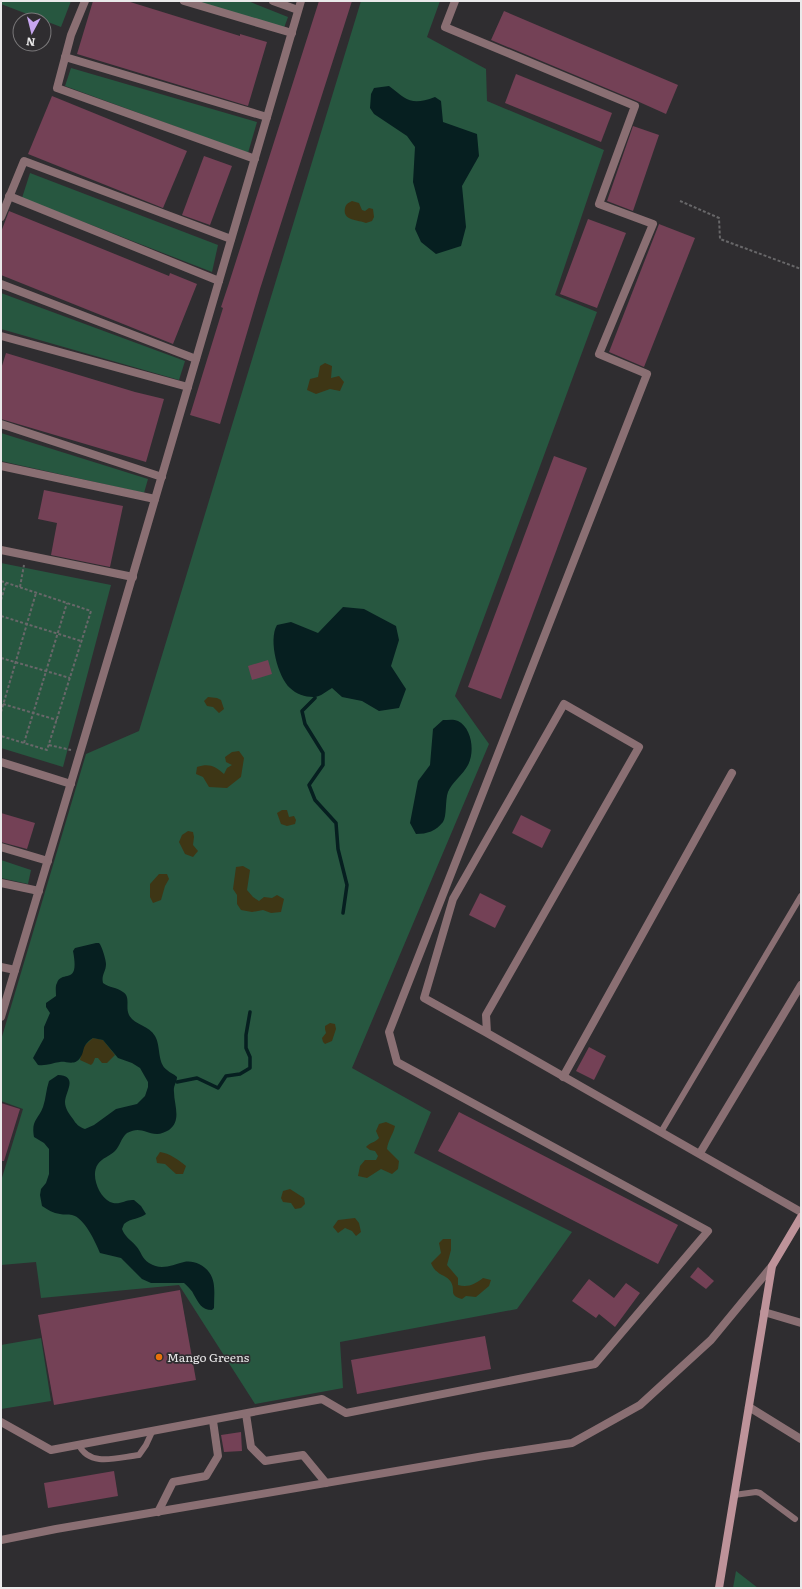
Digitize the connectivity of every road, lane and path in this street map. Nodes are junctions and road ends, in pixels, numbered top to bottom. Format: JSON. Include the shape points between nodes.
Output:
{"nodes":[{"id":1,"x":85,"y":1,"type":"edge"},
{"id":2,"x":184,"y":1,"type":"edge"},
{"id":3,"x":273,"y":1,"type":"edge"},
{"id":4,"x":301,"y":1,"type":"edge"},
{"id":5,"x":455,"y":1,"type":"edge"},
{"id":6,"x":298,"y":10,"type":"junction"},
{"id":7,"x":292,"y":33,"type":"junction"},
{"id":8,"x":65,"y":57,"type":"junction"},
{"id":9,"x":267,"y":117,"type":"junction"},
{"id":10,"x":255,"y":159,"type":"junction"},
{"id":11,"x":9,"y":196,"type":"junction"},
{"id":12,"x":680,"y":201,"type":"dead end"},
{"id":13,"x":1,"y":217,"type":"edge"},
{"id":14,"x":232,"y":239,"type":"junction"},
{"id":15,"x":801,"y":269,"type":"edge"},
{"id":16,"x":219,"y":281,"type":"junction"},
{"id":17,"x":1,"y":284,"type":"edge"},
{"id":18,"x":1,"y":336,"type":"edge"},
{"id":19,"x":196,"y":359,"type":"junction"},
{"id":20,"x":188,"y":387,"type":"junction"},
{"id":21,"x":1,"y":424,"type":"edge"},
{"id":22,"x":1,"y":466,"type":"edge"},
{"id":23,"x":162,"y":477,"type":"junction"},
{"id":24,"x":155,"y":499,"type":"junction"},
{"id":25,"x":1,"y":550,"type":"edge"},
{"id":26,"x":26,"y":555,"type":"junction"},
{"id":27,"x":133,"y":576,"type":"junction"},
{"id":28,"x":1,"y":581,"type":"edge"},
{"id":29,"x":6,"y":583,"type":"junction"},
{"id":30,"x":20,"y":587,"type":"junction"},
{"id":31,"x":36,"y":593,"type":"junction"},
{"id":32,"x":1,"y":600,"type":"edge"},
{"id":33,"x":67,"y":603,"type":"junction"},
{"id":34,"x":1,"y":616,"type":"edge"},
{"id":35,"x":27,"y":624,"type":"junction"},
{"id":36,"x":58,"y":633,"type":"junction"},
{"id":37,"x":81,"y":641,"type":"junction"},
{"id":38,"x":1,"y":658,"type":"edge"},
{"id":39,"x":16,"y":662,"type":"junction"},
{"id":40,"x":46,"y":671,"type":"junction"},
{"id":41,"x":70,"y":678,"type":"junction"},
{"id":42,"x":3,"y":704,"type":"junction"},
{"id":43,"x":1,"y":712,"type":"edge"},
{"id":44,"x":33,"y":713,"type":"junction"},
{"id":45,"x":57,"y":720,"type":"junction"},
{"id":46,"x":1,"y":736,"type":"edge"},
{"id":47,"x":24,"y":743,"type":"junction"},
{"id":48,"x":49,"y":745,"type":"junction"},
{"id":49,"x":80,"y":752,"type":"junction"},
{"id":50,"x":1,"y":762,"type":"edge"},
{"id":51,"x":732,"y":773,"type":"dead end"},
{"id":52,"x":71,"y":784,"type":"junction"},
{"id":53,"x":1,"y":847,"type":"edge"},
{"id":54,"x":48,"y":861,"type":"junction"},
{"id":55,"x":1,"y":882,"type":"edge"},
{"id":56,"x":39,"y":891,"type":"junction"},
{"id":57,"x":801,"y":896,"type":"edge"},
{"id":58,"x":1,"y":967,"type":"edge"},
{"id":59,"x":15,"y":970,"type":"junction"},
{"id":60,"x":801,"y":985,"type":"edge"},
{"id":61,"x":1,"y":1017,"type":"edge"},
{"id":62,"x":487,"y":1033,"type":"junction"},
{"id":63,"x":563,"y":1077,"type":"junction"},
{"id":64,"x":661,"y":1132,"type":"junction"},
{"id":65,"x":700,"y":1153,"type":"junction"},
{"id":66,"x":801,"y":1212,"type":"edge"},
{"id":67,"x":801,"y":1217,"type":"edge"},
{"id":68,"x":798,"y":1228,"type":"edge"},
{"id":69,"x":772,"y":1266,"type":"junction"},
{"id":70,"x":764,"y":1312,"type":"junction"},
{"id":71,"x":801,"y":1323,"type":"edge"},
{"id":72,"x":749,"y":1407,"type":"junction"},
{"id":73,"x":246,"y":1414,"type":"junction"},
{"id":74,"x":213,"y":1420,"type":"junction"},
{"id":75,"x":1,"y":1422,"type":"edge"},
{"id":76,"x":152,"y":1432,"type":"junction"},
{"id":77,"x":801,"y":1439,"type":"edge"},
{"id":78,"x":79,"y":1445,"type":"junction"},
{"id":79,"x":326,"y":1483,"type":"junction"},
{"id":80,"x":734,"y":1495,"type":"junction"},
{"id":81,"x":158,"y":1512,"type":"junction"},
{"id":82,"x":795,"y":1519,"type":"dead end"},
{"id":83,"x":1,"y":1540,"type":"edge"},
{"id":84,"x":719,"y":1588,"type":"edge"}],
"edges":[{"from":1,"to":8,"type":"street"},
{"from":2,"to":7,"type":"street"},
{"from":3,"to":6,"type":"street"},
{"from":4,"to":6,"type":"street"},
{"from":5,"to":73,"type":"street","via":[[445,28],[635,106],[599,204],[653,224],[599,354],[647,374],[389,1032],[397,1062],[708,1231],[595,1364],[346,1413],[322,1399]]},
{"from":6,"to":7,"type":"street"},
{"from":7,"to":9,"type":"street"},
{"from":8,"to":9,"type":"street"},
{"from":8,"to":10,"type":"street","via":[[57,88]]},
{"from":9,"to":10,"type":"street"},
{"from":10,"to":14,"type":"street"},
{"from":11,"to":13,"type":"street"},
{"from":11,"to":14,"type":"street","via":[[24,161]]},
{"from":11,"to":16,"type":"street"},
{"from":12,"to":15,"type":"path","via":[[719,218],[720,239]]},
{"from":14,"to":16,"type":"street"},
{"from":16,"to":19,"type":"street"},
{"from":17,"to":19,"type":"street"},
{"from":18,"to":20,"type":"street"},
{"from":19,"to":20,"type":"street"},
{"from":20,"to":23,"type":"street"},
{"from":21,"to":23,"type":"street"},
{"from":22,"to":24,"type":"street"},
{"from":23,"to":24,"type":"street"},
{"from":24,"to":27,"type":"street"},
{"from":25,"to":26,"type":"street"},
{"from":26,"to":27,"type":"street"},
{"from":26,"to":30,"type":"path"},
{"from":27,"to":49,"type":"street"},
{"from":28,"to":29,"type":"path"},
{"from":29,"to":30,"type":"path"},
{"from":29,"to":32,"type":"path"},
{"from":30,"to":31,"type":"path"},
{"from":31,"to":33,"type":"path"},
{"from":31,"to":35,"type":"path"},
{"from":33,"to":36,"type":"path"},
{"from":33,"to":37,"type":"path","via":[[90,611]]},
{"from":34,"to":35,"type":"path"},
{"from":35,"to":36,"type":"path"},
{"from":35,"to":39,"type":"path"},
{"from":36,"to":37,"type":"path"},
{"from":36,"to":40,"type":"path"},
{"from":37,"to":41,"type":"path"},
{"from":38,"to":39,"type":"path"},
{"from":39,"to":40,"type":"path"},
{"from":39,"to":42,"type":"path"},
{"from":40,"to":41,"type":"path"},
{"from":40,"to":44,"type":"path"},
{"from":41,"to":45,"type":"path"},
{"from":42,"to":43,"type":"path"},
{"from":42,"to":44,"type":"path"},
{"from":44,"to":45,"type":"path"},
{"from":44,"to":47,"type":"path"},
{"from":45,"to":48,"type":"path"},
{"from":46,"to":47,"type":"path"},
{"from":47,"to":48,"type":"path","via":[[47,750]]},
{"from":48,"to":49,"type":"path"},
{"from":49,"to":52,"type":"street"},
{"from":50,"to":52,"type":"street"},
{"from":51,"to":63,"type":"street"},
{"from":52,"to":54,"type":"street"},
{"from":53,"to":54,"type":"street"},
{"from":54,"to":56,"type":"street"},
{"from":55,"to":56,"type":"street"},
{"from":56,"to":59,"type":"street"},
{"from":57,"to":64,"type":"lane"},
{"from":58,"to":59,"type":"street"},
{"from":59,"to":61,"type":"street"},
{"from":60,"to":65,"type":"street"},
{"from":62,"to":62,"type":"street","via":[[424,998],[453,899],[564,704],[639,747],[486,1015]]},
{"from":62,"to":63,"type":"street"},
{"from":63,"to":64,"type":"street"},
{"from":64,"to":65,"type":"street"},
{"from":65,"to":66,"type":"street"},
{"from":67,"to":68,"type":"main road"},
{"from":68,"to":69,"type":"main road"},
{"from":69,"to":70,"type":"main road"},
{"from":69,"to":79,"type":"street","via":[[711,1340],[640,1405],[572,1443]]},
{"from":70,"to":71,"type":"street"},
{"from":70,"to":72,"type":"main road"},
{"from":72,"to":77,"type":"street"},
{"from":72,"to":80,"type":"main road"},
{"from":73,"to":74,"type":"street"},
{"from":73,"to":79,"type":"street","via":[[251,1447],[265,1461],[303,1456]]},
{"from":74,"to":76,"type":"street"},
{"from":74,"to":81,"type":"street","via":[[218,1456],[206,1476],[173,1482]]},
{"from":75,"to":78,"type":"street","via":[[51,1450]]},
{"from":76,"to":78,"type":"street"},
{"from":76,"to":78,"type":"lane","via":[[139,1454],[97,1460],[87,1456]]},
{"from":79,"to":81,"type":"street"},
{"from":80,"to":82,"type":"lane","via":[[760,1493]]},
{"from":80,"to":84,"type":"main road"},
{"from":81,"to":83,"type":"street"}]}
